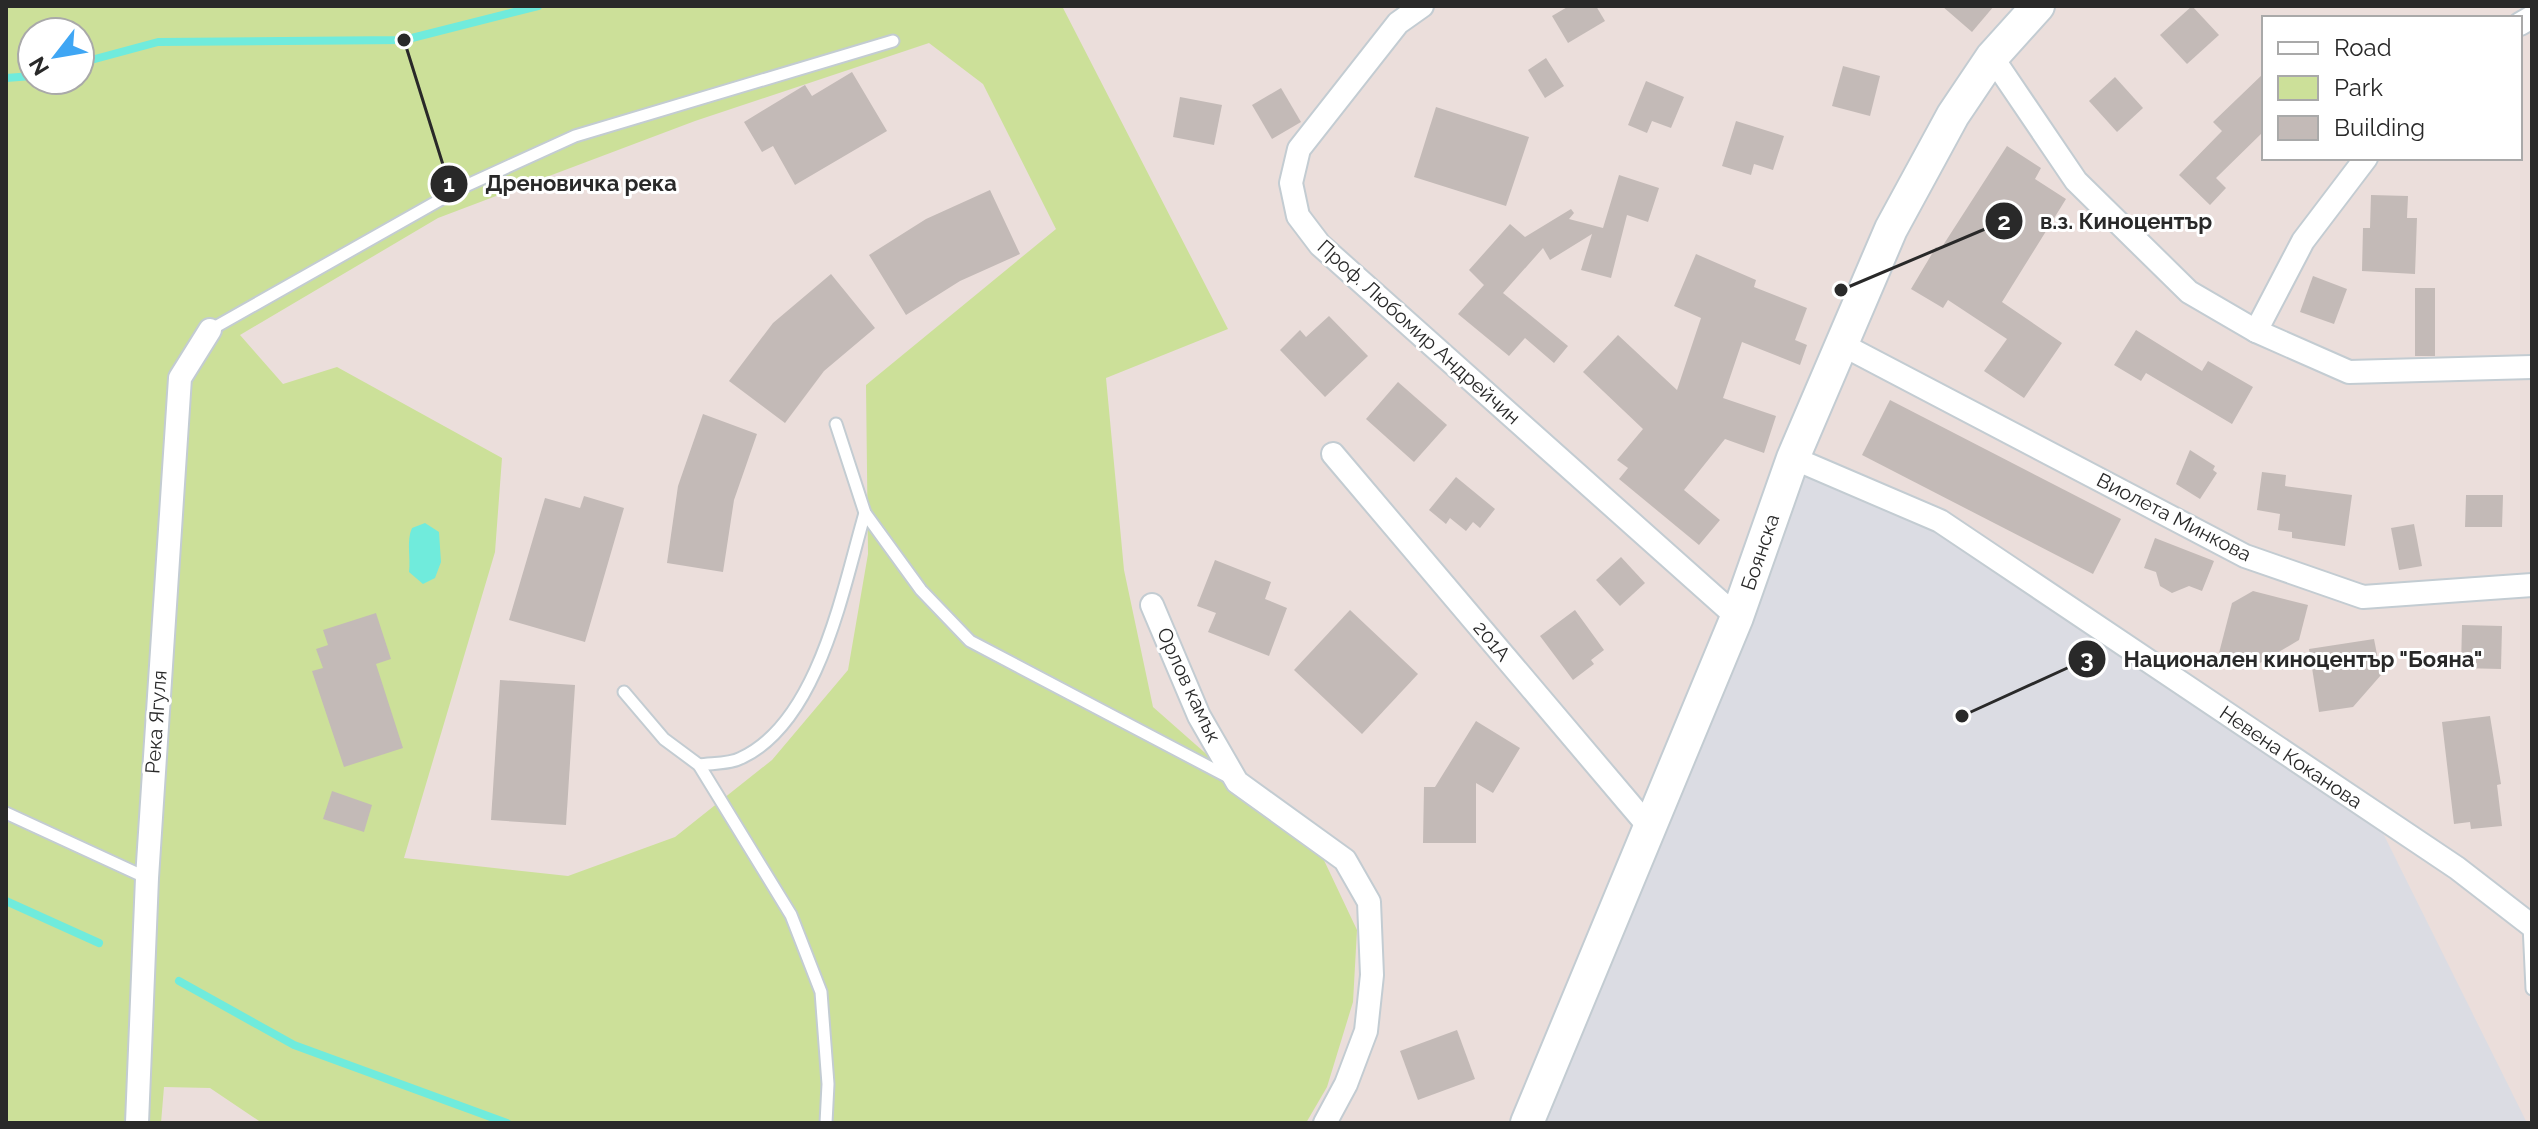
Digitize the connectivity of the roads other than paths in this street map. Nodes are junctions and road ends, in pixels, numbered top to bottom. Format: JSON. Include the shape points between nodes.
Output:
{"nodes":[{"id":1,"x":1422,"y":6,"type":"edge"},
{"id":2,"x":2038,"y":6,"type":"edge"},
{"id":3,"x":893,"y":41,"type":"dead end"},
{"id":4,"x":1992,"y":57,"type":"junction"},
{"id":5,"x":2364,"y":160,"type":"edge"},
{"id":6,"x":210,"y":330,"type":"joint"},
{"id":7,"x":2256,"y":331,"type":"junction"},
{"id":8,"x":1841,"y":344,"type":"junction"},
{"id":9,"x":2532,"y":367,"type":"edge"},
{"id":10,"x":836,"y":424,"type":"dead end"},
{"id":11,"x":1333,"y":454,"type":"dead end"},
{"id":12,"x":1793,"y":458,"type":"junction"},
{"id":13,"x":865,"y":513,"type":"junction"},
{"id":14,"x":2532,"y":585,"type":"edge"},
{"id":15,"x":1152,"y":605,"type":"dead end"},
{"id":16,"x":1737,"y":617,"type":"junction"},
{"id":17,"x":624,"y":692,"type":"dead end"},
{"id":18,"x":699,"y":765,"type":"junction"},
{"id":19,"x":1237,"y":782,"type":"junction"},
{"id":20,"x":6,"y":813,"type":"edge"},
{"id":21,"x":1650,"y":828,"type":"junction"},
{"id":22,"x":147,"y":878,"type":"junction"},
{"id":23,"x":2531,"y":926,"type":"edge"},
{"id":24,"x":2532,"y":989,"type":"edge"},
{"id":25,"x":137,"y":1123,"type":"edge"},
{"id":26,"x":826,"y":1123,"type":"edge"},
{"id":27,"x":1325,"y":1123,"type":"edge"},
{"id":28,"x":1527,"y":1123,"type":"edge"}],
"edges":[{"from":1,"to":16,"type":"street","name":"Проф. Любомир Андрейчин","via":[[1398,23],[1299,149],[1291,183],[1298,216],[1320,245]]},
{"from":2,"to":4,"type":"main road","name":"Боянска"},
{"from":3,"to":6,"type":"lane","via":[[575,136],[461,188]]},
{"from":4,"to":7,"type":"street","via":[[2076,181],[2189,292]]},
{"from":4,"to":8,"type":"main road","name":"Боянска","via":[[1953,115],[1891,229]]},
{"from":5,"to":7,"type":"street","via":[[2303,241]]},
{"from":6,"to":22,"type":"street","name":"Река Ягуля","via":[[180,378]]},
{"from":7,"to":9,"type":"street","via":[[2349,372]]},
{"from":8,"to":12,"type":"main road","name":"Боянска"},
{"from":8,"to":14,"type":"street","name":"Виолета Минкова","via":[[2245,556],[2304,577],[2363,597]]},
{"from":10,"to":13,"type":"lane"},
{"from":11,"to":21,"type":"street","name":"201А"},
{"from":12,"to":16,"type":"main road","name":"Боянска"},
{"from":12,"to":23,"type":"street","name":"Невена Коканова","via":[[1940,521],[2457,868]]},
{"from":13,"to":18,"type":"lane","via":[[823,653],[782,729],[740,759]]},
{"from":13,"to":19,"type":"lane","via":[[921,590],[970,641]]},
{"from":15,"to":19,"type":"street","name":"Орлов камък","via":[[1199,716]]},
{"from":16,"to":21,"type":"main road","name":"Боянска"},
{"from":17,"to":18,"type":"lane","via":[[664,739]]},
{"from":18,"to":26,"type":"lane","via":[[791,915],[821,992]]},
{"from":19,"to":27,"type":"street","name":"Орлов камък","via":[[1345,860],[1369,902],[1372,975],[1366,1031]]},
{"from":20,"to":22,"type":"lane"},
{"from":21,"to":28,"type":"main road","name":"Боянска"},
{"from":22,"to":25,"type":"street","name":"Река Ягуля"},
{"from":23,"to":24,"type":"lane"}]}
